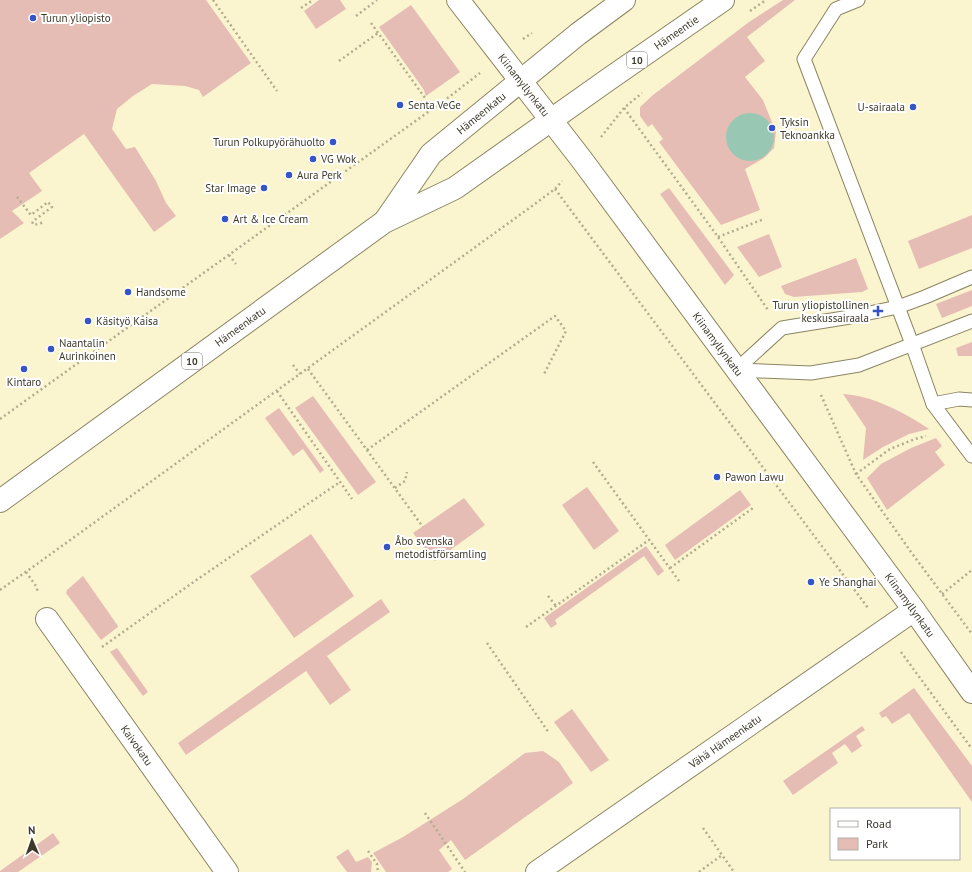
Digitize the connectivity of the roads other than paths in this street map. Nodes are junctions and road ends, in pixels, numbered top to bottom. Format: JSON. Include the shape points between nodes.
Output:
{"nodes":[{"id":1,"x":458,"y":0,"type":"edge"},
{"id":2,"x":624,"y":0,"type":"edge"},
{"id":3,"x":723,"y":0,"type":"edge"},
{"id":4,"x":858,"y":0,"type":"edge"},
{"id":5,"x":520,"y":80,"type":"junction"},
{"id":6,"x":551,"y":120,"type":"junction"},
{"id":7,"x":384,"y":222,"type":"junction"},
{"id":8,"x":972,"y":277,"type":"edge"},
{"id":9,"x":898,"y":307,"type":"junction"},
{"id":10,"x":972,"y":321,"type":"edge"},
{"id":11,"x":912,"y":344,"type":"junction"},
{"id":12,"x":736,"y":370,"type":"junction"},
{"id":13,"x":972,"y":400,"type":"edge"},
{"id":14,"x":933,"y":404,"type":"junction"},
{"id":15,"x":972,"y":456,"type":"edge"},
{"id":16,"x":0,"y":501,"type":"edge"},
{"id":17,"x":914,"y":610,"type":"junction"},
{"id":18,"x":47,"y":619,"type":"dead end"},
{"id":19,"x":972,"y":692,"type":"edge"},
{"id":20,"x":227,"y":872,"type":"edge"},
{"id":21,"x":537,"y":872,"type":"edge"}],
"edges":[{"from":1,"to":5,"type":"main road","name":"Kiinamyllynkatu"},
{"from":2,"to":5,"type":"main road","number":"10"},
{"from":3,"to":6,"type":"main road","name":"Hämeentie","number":"10"},
{"from":4,"to":9,"type":"lane","via":[[836,9],[804,59]]},
{"from":5,"to":6,"type":"main road","name":"Kiinamyllynkatu"},
{"from":5,"to":7,"type":"main road","name":"Hämeenkatu","number":"10","via":[[431,154]]},
{"from":6,"to":7,"type":"main road","name":"Hämeenkatu","number":"10","via":[[455,188]]},
{"from":6,"to":12,"type":"main road","name":"Kiinamyllynkatu"},
{"from":7,"to":16,"type":"main road","name":"Hämeenkatu","number":"10"},
{"from":8,"to":9,"type":"lane"},
{"from":9,"to":11,"type":"lane"},
{"from":9,"to":12,"type":"lane","via":[[782,328]]},
{"from":10,"to":11,"type":"lane"},
{"from":11,"to":12,"type":"lane","via":[[859,365],[811,373]]},
{"from":11,"to":14,"type":"lane"},
{"from":12,"to":17,"type":"main road","name":"Kiinamyllynkatu"},
{"from":13,"to":14,"type":"lane"},
{"from":14,"to":15,"type":"lane"},
{"from":17,"to":19,"type":"main road","name":"Kiinamyllynkatu"},
{"from":17,"to":21,"type":"main road","name":"Vähä Hämeenkatu"},
{"from":18,"to":20,"type":"main road","name":"Kaivokatu"}]}
